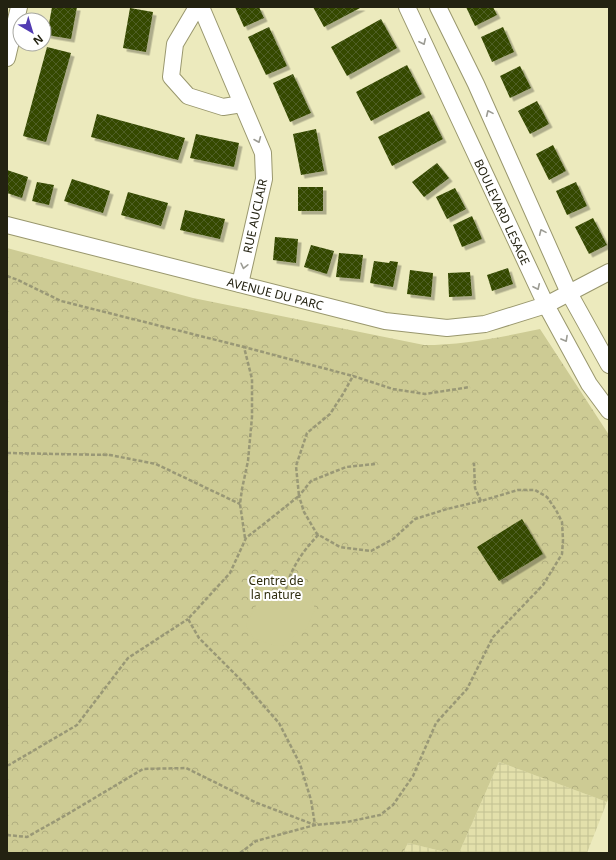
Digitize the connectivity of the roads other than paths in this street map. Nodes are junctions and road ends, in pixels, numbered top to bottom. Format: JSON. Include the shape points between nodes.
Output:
{"nodes":[{"id":1,"x":19,"y":7,"type":"edge"},
{"id":2,"x":198,"y":7,"type":"edge"},
{"id":3,"x":201,"y":7,"type":"edge"},
{"id":4,"x":407,"y":7,"type":"edge"},
{"id":5,"x":438,"y":7,"type":"edge"},
{"id":6,"x":7,"y":58,"type":"edge"},
{"id":7,"x":242,"y":104,"type":"junction"},
{"id":8,"x":7,"y":225,"type":"edge"},
{"id":9,"x":609,"y":272,"type":"edge"},
{"id":10,"x":240,"y":284,"type":"junction"},
{"id":11,"x":569,"y":293,"type":"junction"},
{"id":12,"x":546,"y":305,"type":"junction"},
{"id":13,"x":609,"y":365,"type":"edge"},
{"id":14,"x":609,"y":411,"type":"edge"}],
"edges":[{"from":1,"to":6,"type":"street"},
{"from":2,"to":7,"type":"street","via":[[175,44],[171,77],[188,96],[223,108]]},
{"from":3,"to":7,"type":"street","name":"RUE AUCLAIR"},
{"from":4,"to":12,"type":"street","name":"BOULEVARD LESAGE","one_way":true},
{"from":11,"to":5,"type":"street","one_way":true,"via":[[476,84]]},
{"from":7,"to":10,"type":"street","name":"RUE AUCLAIR","one_way":true,"via":[[263,153],[264,179]]},
{"from":8,"to":10,"type":"street","name":"AVENUE DU PARC"},
{"from":9,"to":11,"type":"street","name":"AVENUE DU PARC"},
{"from":10,"to":12,"type":"street","name":"AVENUE DU PARC","via":[[385,321],[447,328],[484,324]]},
{"from":11,"to":12,"type":"street","name":"AVENUE DU PARC"},
{"from":11,"to":13,"type":"street"},
{"from":12,"to":14,"type":"street","name":"BOULEVARD LESAGE","one_way":true,"via":[[589,384]]}]}
